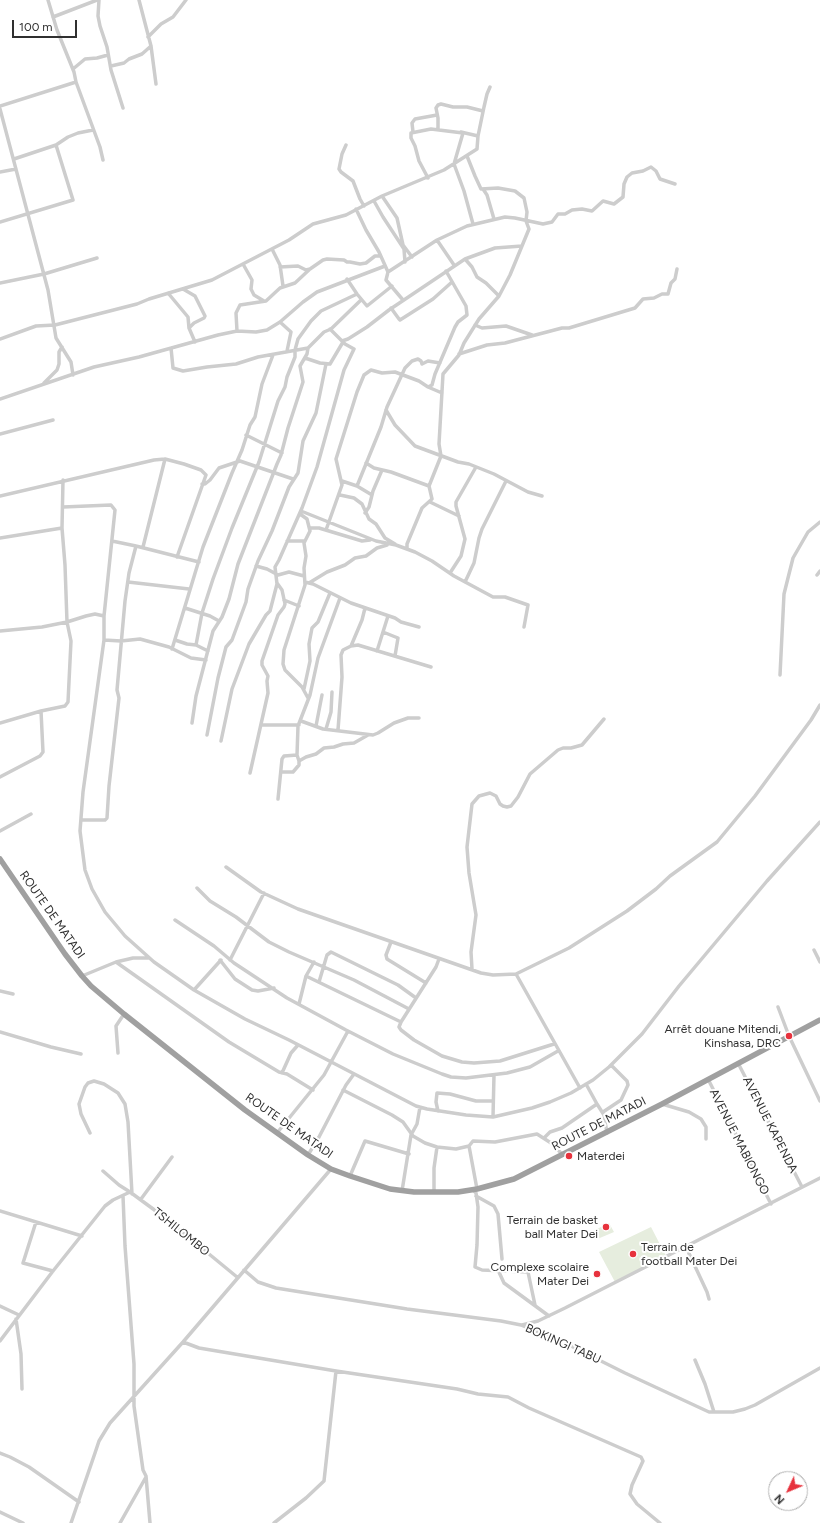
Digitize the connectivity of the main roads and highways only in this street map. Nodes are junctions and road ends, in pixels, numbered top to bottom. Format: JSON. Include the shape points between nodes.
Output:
{"nodes":[{"id":1,"x":0,"y":859,"type":"edge"},
{"id":2,"x":820,"y":1020,"type":"edge"}],
"edges":[{"from":1,"to":2,"type":"highway","name":"ROUTE DE MATADI","via":[[90,986],[277,1134],[308,1155],[331,1169],[371,1184],[402,1191],[458,1192],[514,1179],[607,1133]]}]}
